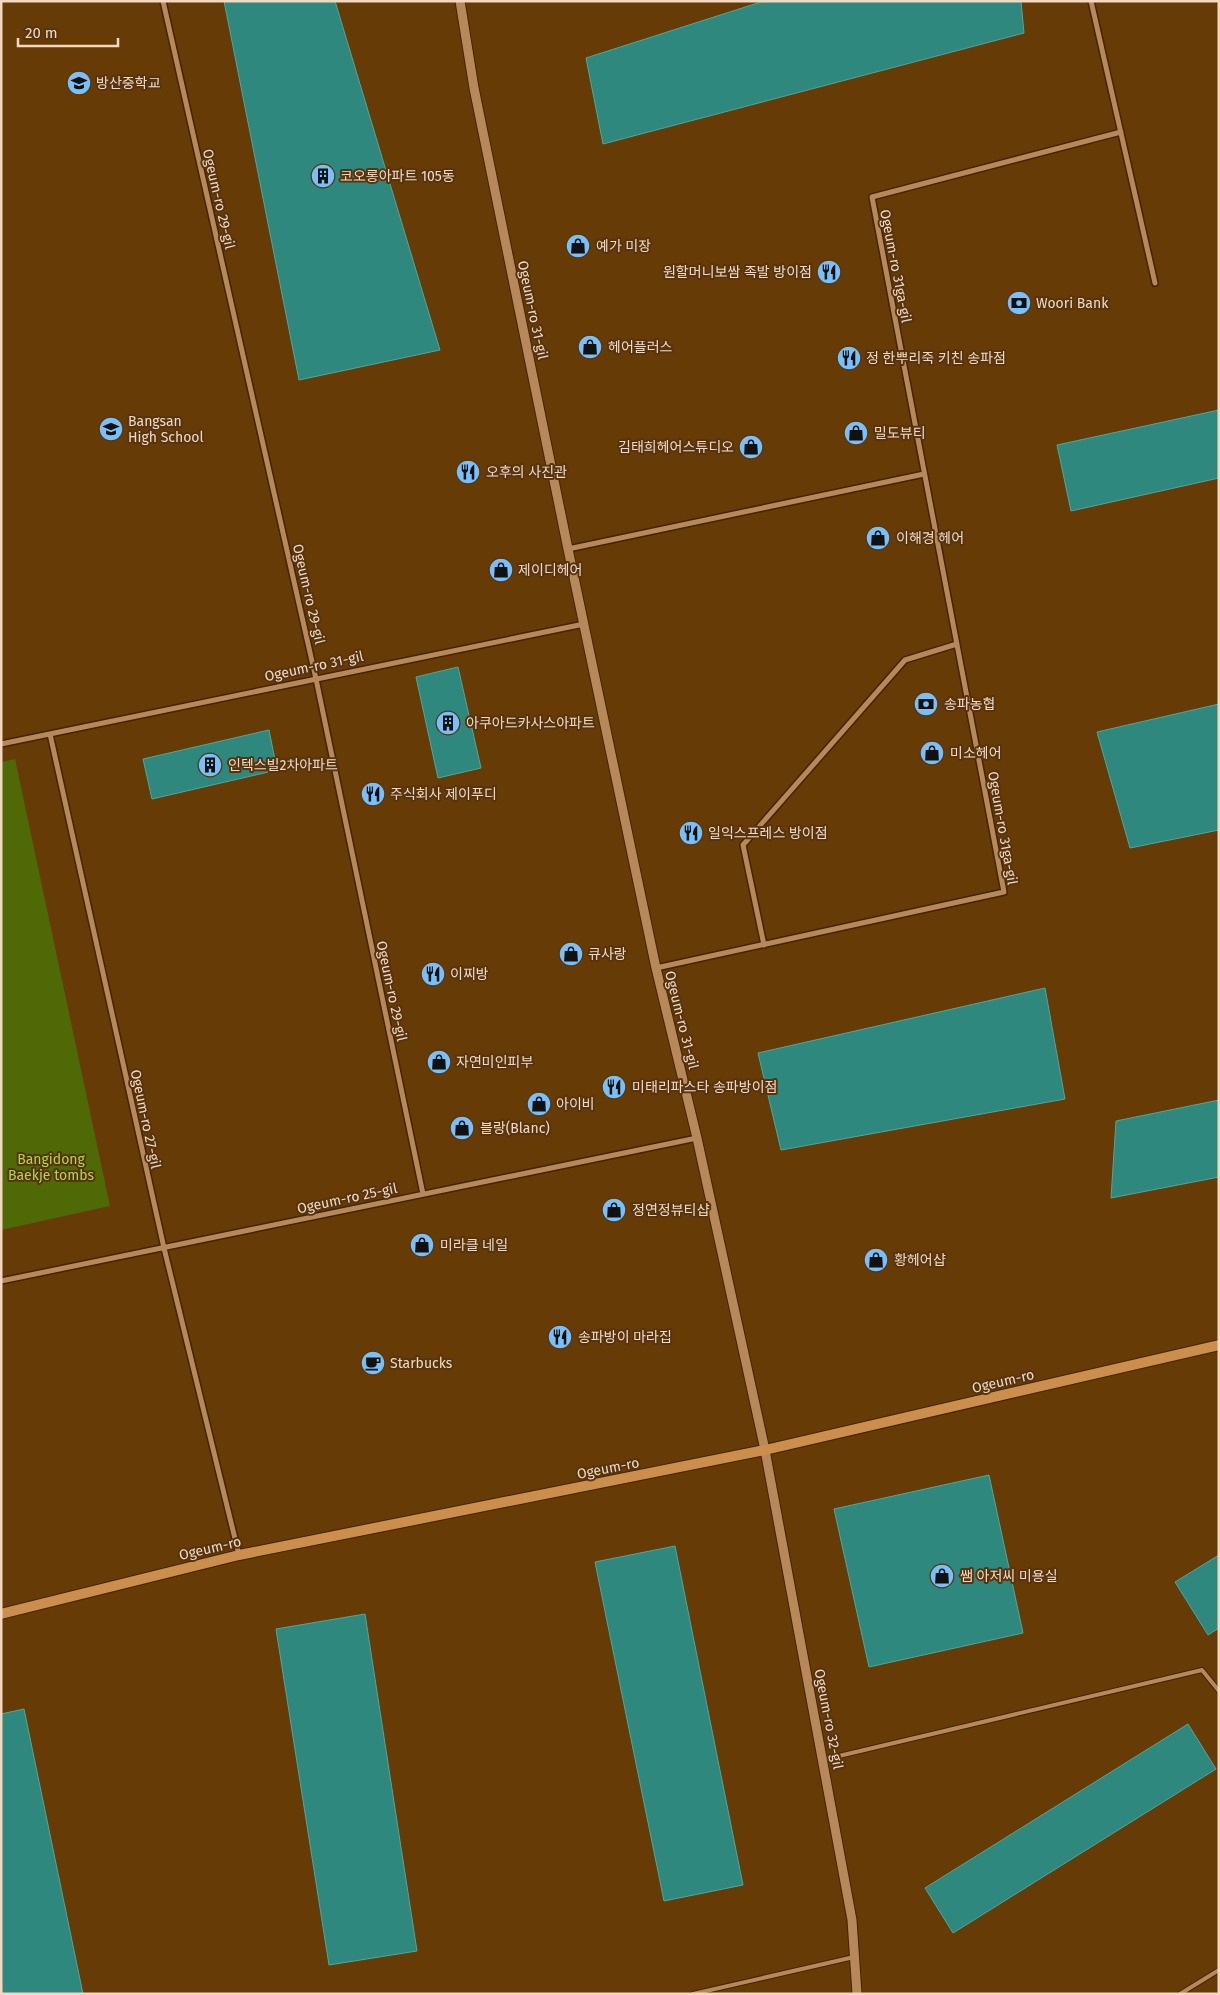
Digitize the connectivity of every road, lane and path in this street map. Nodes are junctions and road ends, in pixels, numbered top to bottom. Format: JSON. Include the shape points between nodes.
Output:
{"nodes":[{"id":1,"x":163,"y":1,"type":"edge"},
{"id":2,"x":460,"y":1,"type":"edge"},
{"id":3,"x":1091,"y":1,"type":"edge"},
{"id":4,"x":1120,"y":132,"type":"junction"},
{"id":5,"x":1155,"y":283,"type":"dead end"},
{"id":6,"x":924,"y":474,"type":"junction"},
{"id":7,"x":568,"y":549,"type":"junction"},
{"id":8,"x":584,"y":624,"type":"junction"},
{"id":9,"x":957,"y":644,"type":"junction"},
{"id":10,"x":316,"y":680,"type":"junction"},
{"id":11,"x":50,"y":734,"type":"junction"},
{"id":12,"x":1,"y":744,"type":"edge"},
{"id":13,"x":764,"y":945,"type":"junction"},
{"id":14,"x":656,"y":968,"type":"junction"},
{"id":15,"x":697,"y":1138,"type":"junction"},
{"id":16,"x":422,"y":1194,"type":"junction"},
{"id":17,"x":164,"y":1248,"type":"junction"},
{"id":18,"x":1,"y":1281,"type":"edge"},
{"id":19,"x":1219,"y":1345,"type":"edge"},
{"id":20,"x":765,"y":1450,"type":"junction"},
{"id":21,"x":239,"y":1555,"type":"junction"},
{"id":22,"x":1,"y":1614,"type":"edge"},
{"id":23,"x":1219,"y":1691,"type":"edge"},
{"id":24,"x":822,"y":1760,"type":"junction"},
{"id":25,"x":855,"y":1957,"type":"junction"},
{"id":26,"x":1219,"y":1970,"type":"edge"},
{"id":27,"x":693,"y":1994,"type":"edge"},
{"id":28,"x":857,"y":1994,"type":"edge"},
{"id":29,"x":1180,"y":1994,"type":"edge"}],
"edges":[{"from":1,"to":10,"type":"street","name":"Ogeum-ro 29-gil"},
{"from":2,"to":7,"type":"street","name":"Ogeum-ro 31-gil","via":[[476,98]]},
{"from":3,"to":4,"type":"street"},
{"from":4,"to":5,"type":"street"},
{"from":4,"to":6,"type":"street","name":"Ogeum-ro 31ga-gil","via":[[872,197]]},
{"from":6,"to":7,"type":"street"},
{"from":6,"to":9,"type":"street","name":"Ogeum-ro 31ga-gil"},
{"from":7,"to":8,"type":"street","name":"Ogeum-ro 31-gil"},
{"from":8,"to":10,"type":"street","name":"Ogeum-ro 31-gil"},
{"from":8,"to":14,"type":"street","name":"Ogeum-ro 31-gil"},
{"from":9,"to":13,"type":"street","via":[[904,660],[743,845]]},
{"from":9,"to":13,"type":"street","name":"Ogeum-ro 31ga-gil","via":[[1004,892]]},
{"from":10,"to":11,"type":"street","name":"Ogeum-ro 31-gil"},
{"from":10,"to":16,"type":"street","name":"Ogeum-ro 29-gil"},
{"from":11,"to":12,"type":"street"},
{"from":11,"to":17,"type":"street","name":"Ogeum-ro 27-gil"},
{"from":13,"to":14,"type":"street","name":"Ogeum-ro 31ga-gil"},
{"from":14,"to":15,"type":"street","name":"Ogeum-ro 31-gil"},
{"from":15,"to":16,"type":"street","name":"Ogeum-ro 25-gil"},
{"from":15,"to":20,"type":"street","name":"Ogeum-ro 31-gil"},
{"from":16,"to":17,"type":"street","name":"Ogeum-ro 25-gil"},
{"from":17,"to":18,"type":"street","name":"Ogeum-ro 25-gil"},
{"from":17,"to":21,"type":"street","name":"Ogeum-ro 27-gil"},
{"from":19,"to":20,"type":"main road","name":"Ogeum-ro"},
{"from":20,"to":21,"type":"main road","name":"Ogeum-ro"},
{"from":20,"to":24,"type":"street","name":"Ogeum-ro 32-gil"},
{"from":21,"to":22,"type":"main road","name":"Ogeum-ro"},
{"from":23,"to":24,"type":"lane","via":[[1202,1670]]},
{"from":24,"to":25,"type":"street","name":"Ogeum-ro 32-gil","via":[[852,1920]]},
{"from":25,"to":27,"type":"lane"},
{"from":25,"to":28,"type":"street","name":"Ogeum-ro 32-gil"},
{"from":26,"to":29,"type":"lane"}]}
